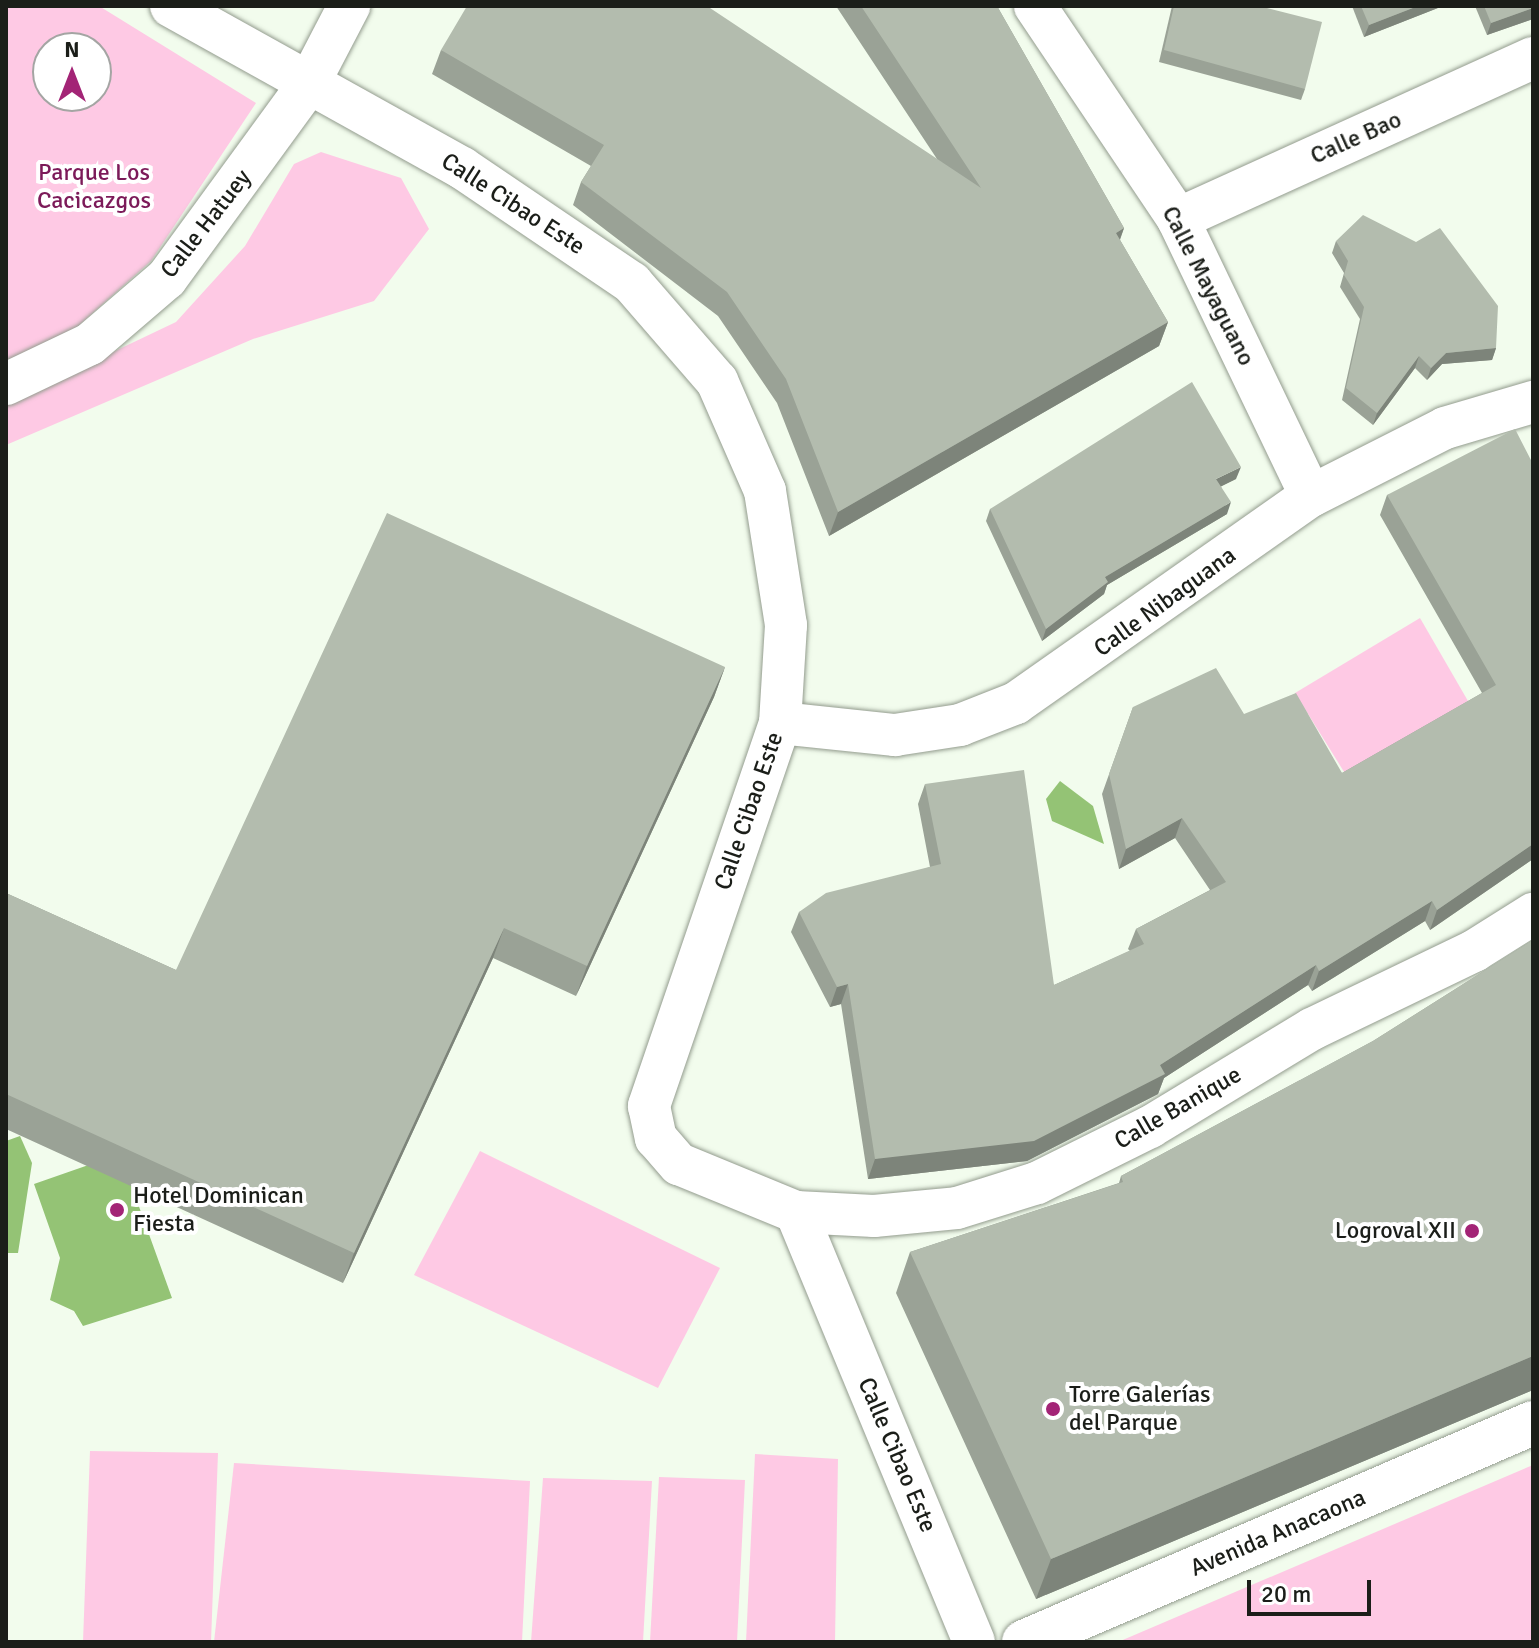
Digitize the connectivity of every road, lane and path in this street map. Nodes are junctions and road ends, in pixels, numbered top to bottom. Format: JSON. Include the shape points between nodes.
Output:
{"nodes":[{"id":1,"x":171,"y":6,"type":"edge"},
{"id":2,"x":349,"y":6,"type":"edge"},
{"id":3,"x":1035,"y":6,"type":"edge"},
{"id":4,"x":1533,"y":58,"type":"edge"},
{"id":5,"x":309,"y":83,"type":"junction"},
{"id":6,"x":1178,"y":219,"type":"junction"},
{"id":7,"x":6,"y":384,"type":"edge"},
{"id":8,"x":1533,"y":402,"type":"edge"},
{"id":9,"x":1311,"y":496,"type":"junction"},
{"id":10,"x":780,"y":723,"type":"junction"},
{"id":11,"x":1533,"y":914,"type":"edge"},
{"id":12,"x":796,"y":1212,"type":"junction"},
{"id":13,"x":1533,"y":1423,"type":"edge"},
{"id":14,"x":974,"y":1642,"type":"edge"},
{"id":15,"x":1024,"y":1642,"type":"edge"}],
"edges":[{"from":1,"to":5,"type":"street","name":"Calle Cibao Este"},
{"from":2,"to":5,"type":"street","name":"Calle Hatuey"},
{"from":3,"to":6,"type":"street","name":"Calle Mayaguano"},
{"from":4,"to":6,"type":"street","name":"Calle Bao"},
{"from":5,"to":7,"type":"street","name":"Calle Hatuey","via":[[167,278],[90,344]]},
{"from":5,"to":10,"type":"street","name":"Calle Cibao Este","via":[[462,168],[632,283],[717,381],[765,491],[786,625]]},
{"from":6,"to":9,"type":"street","name":"Calle Mayaguano"},
{"from":8,"to":9,"type":"street","name":"Calle Nibaguana","via":[[1445,428]]},
{"from":9,"to":10,"type":"street","name":"Calle Nibaguana","via":[[1016,703],[960,725],[895,735]]},
{"from":10,"to":12,"type":"street","name":"Calle Cibao Este","via":[[649,1106],[656,1138],[679,1164]]},
{"from":11,"to":12,"type":"street","name":"Calle Banique","via":[[1037,1183],[957,1208],[874,1216]]},
{"from":12,"to":14,"type":"street","name":"Calle Cibao Este"},
{"from":13,"to":15,"type":"main road","name":"Avenida Anacaona"}]}
